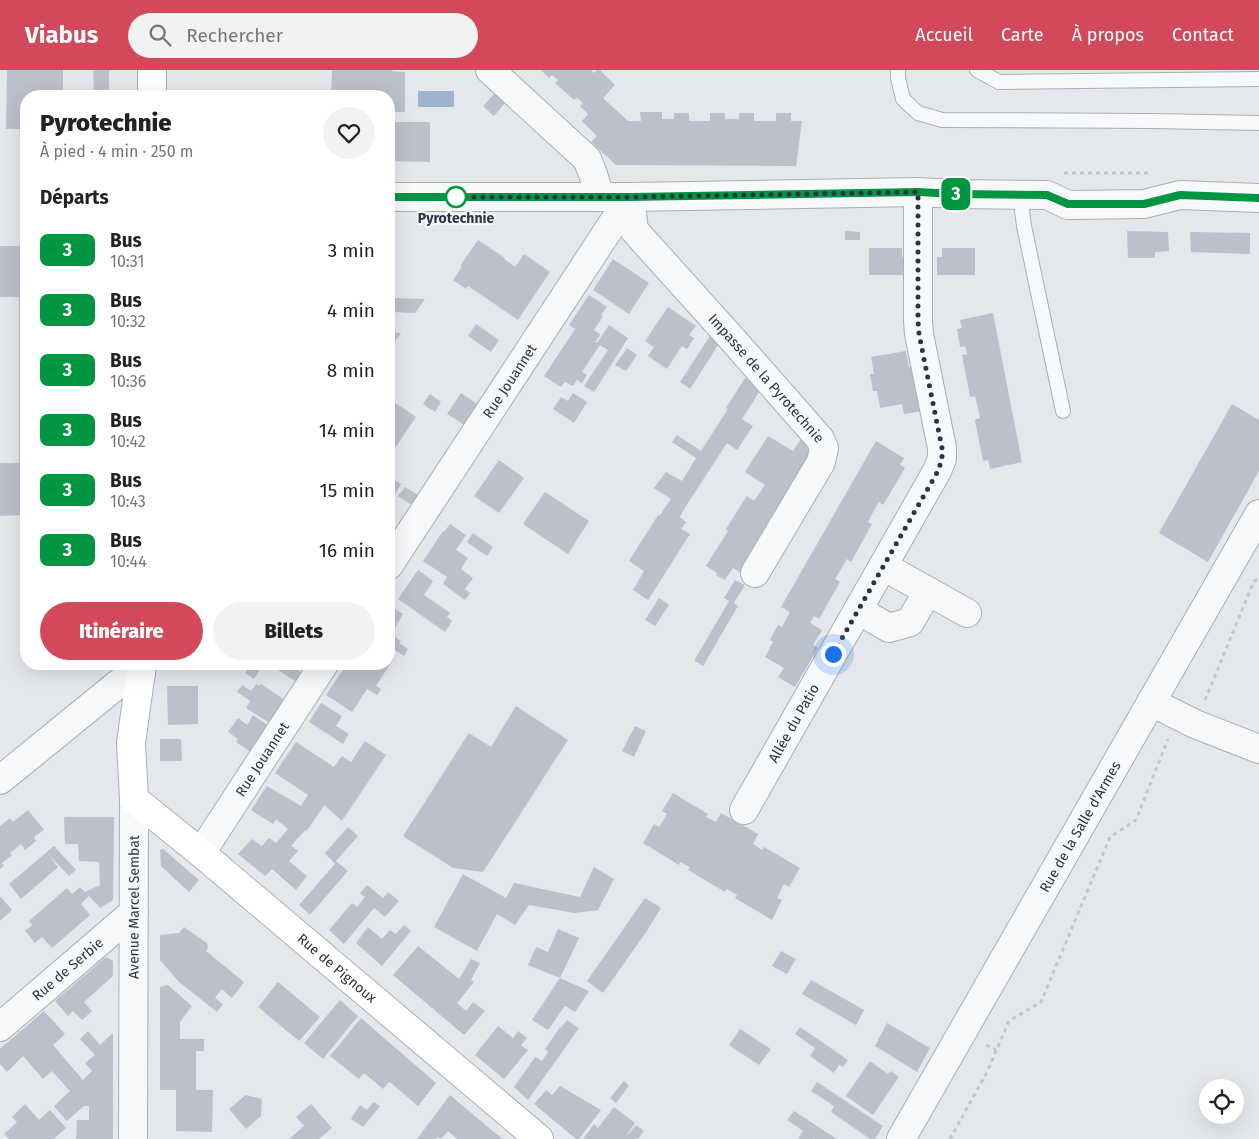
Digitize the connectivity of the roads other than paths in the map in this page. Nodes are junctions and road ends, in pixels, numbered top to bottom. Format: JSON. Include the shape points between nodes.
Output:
{"nodes":[{"id":1,"x":139,"y":70,"type":"edge"},
{"id":2,"x":152,"y":70,"type":"edge"},
{"id":3,"x":490,"y":70,"type":"edge"},
{"id":4,"x":898,"y":70,"type":"edge"},
{"id":5,"x":978,"y":70,"type":"edge"},
{"id":6,"x":1259,"y":79,"type":"edge"},
{"id":7,"x":139,"y":90,"type":"edge"},
{"id":8,"x":152,"y":90,"type":"edge"},
{"id":9,"x":1259,"y":123,"type":"edge"},
{"id":10,"x":918,"y":192,"type":"junction"},
{"id":11,"x":1020,"y":195,"type":"junction"},
{"id":12,"x":395,"y":197,"type":"edge"},
{"id":13,"x":600,"y":197,"type":"junction"},
{"id":14,"x":630,"y":197,"type":"junction"},
{"id":15,"x":1259,"y":198,"type":"edge"},
{"id":16,"x":1063,"y":411,"type":"dead end"},
{"id":17,"x":1259,"y":514,"type":"edge"},
{"id":18,"x":395,"y":556,"type":"edge"},
{"id":19,"x":883,"y":566,"type":"junction"},
{"id":20,"x":755,"y":573,"type":"dead end"},
{"id":21,"x":928,"y":591,"type":"junction"},
{"id":22,"x":858,"y":610,"type":"junction"},
{"id":23,"x":967,"y":613,"type":"dead end"},
{"id":24,"x":320,"y":670,"type":"edge"},
{"id":25,"x":133,"y":671,"type":"edge"},
{"id":26,"x":1151,"y":702,"type":"junction"},
{"id":27,"x":1259,"y":750,"type":"edge"},
{"id":28,"x":0,"y":780,"type":"edge"},
{"id":29,"x":134,"y":799,"type":"junction"},
{"id":30,"x":744,"y":810,"type":"dead end"},
{"id":31,"x":201,"y":852,"type":"junction"},
{"id":32,"x":134,"y":912,"type":"junction"},
{"id":33,"x":0,"y":1027,"type":"edge"},
{"id":34,"x":133,"y":1139,"type":"edge"},
{"id":35,"x":540,"y":1139,"type":"edge"},
{"id":36,"x":901,"y":1139,"type":"edge"}],
"edges":[{"from":1,"to":7,"type":"main road"},
{"from":2,"to":8,"type":"main road"},
{"from":3,"to":13,"type":"street","via":[[586,159]]},
{"from":4,"to":9,"type":"lane","via":[[903,98],[918,113],[942,120]]},
{"from":5,"to":6,"type":"lane","via":[[999,82]]},
{"from":10,"to":11,"type":"street"},
{"from":10,"to":14,"type":"street"},
{"from":10,"to":19,"type":"street","name":"Allée du Patio","via":[[919,334],[942,459]]},
{"from":11,"to":15,"type":"street","via":[[1047,195],[1068,204],[1144,204],[1180,195]]},
{"from":11,"to":16,"type":"lane"},
{"from":12,"to":13,"type":"street"},
{"from":13,"to":14,"type":"street"},
{"from":14,"to":18,"type":"street","name":"Rue Jouannet"},
{"from":14,"to":20,"type":"street","name":"Impasse de la Pyrotechnie","via":[[634,230],[820,439],[824,448],[821,462]]},
{"from":17,"to":26,"type":"street","name":"Rue de la Salle d'Armes"},
{"from":19,"to":21,"type":"street"},
{"from":19,"to":22,"type":"street","name":"Allée du Patio"},
{"from":21,"to":22,"type":"street","via":[[910,622],[889,628]]},
{"from":21,"to":23,"type":"street"},
{"from":22,"to":30,"type":"street","name":"Allée du Patio"},
{"from":24,"to":31,"type":"street","name":"Rue Jouannet"},
{"from":25,"to":28,"type":"street"},
{"from":25,"to":29,"type":"main road","name":"Avenue Marcel Sembat","via":[[131,743]]},
{"from":26,"to":27,"type":"street"},
{"from":26,"to":36,"type":"street","name":"Rue de la Salle d'Armes"},
{"from":29,"to":31,"type":"main road","name":"Rue de Pignoux"},
{"from":29,"to":32,"type":"street","name":"Avenue Marcel Sembat"},
{"from":31,"to":35,"type":"main road","name":"Rue de Pignoux"},
{"from":32,"to":33,"type":"street","name":"Rue de Serbie"},
{"from":32,"to":34,"type":"street","name":"Avenue Marcel Sembat"}]}
